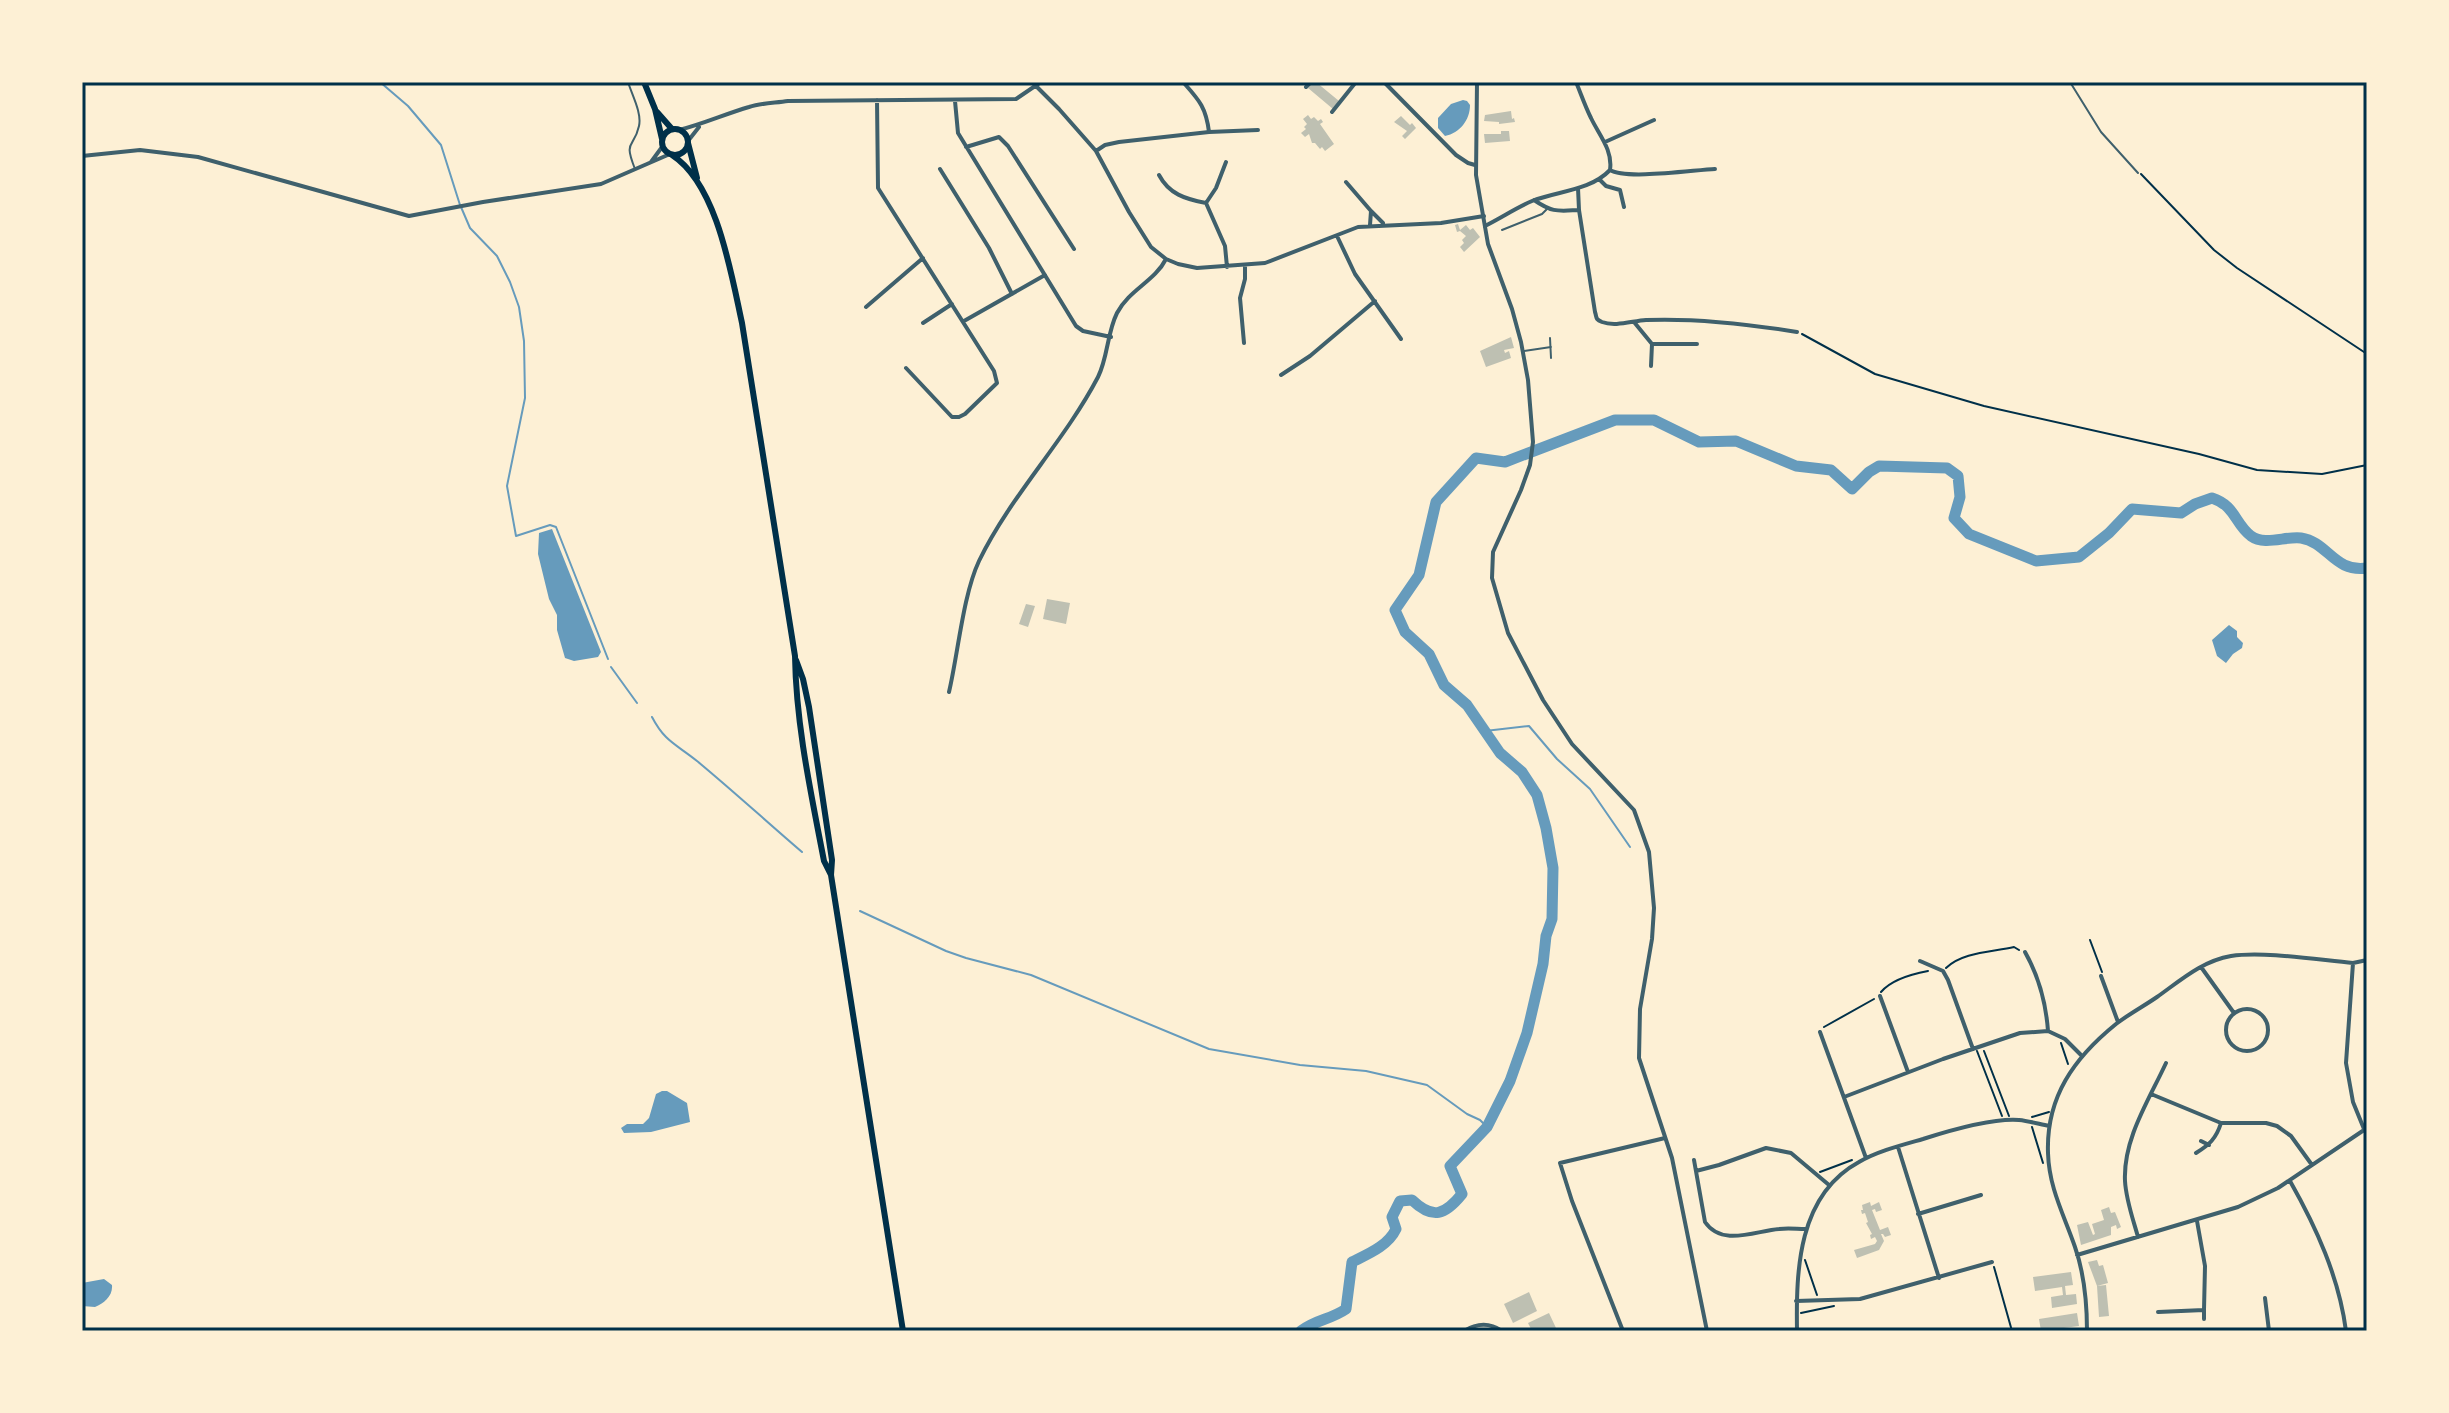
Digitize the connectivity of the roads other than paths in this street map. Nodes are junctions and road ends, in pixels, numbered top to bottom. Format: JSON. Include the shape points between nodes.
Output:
{"nodes":[{"id":1,"x":628,"y":82,"type":"edge"},
{"id":2,"x":644,"y":82,"type":"edge"},
{"id":3,"x":1041,"y":82,"type":"edge"},
{"id":4,"x":1183,"y":82,"type":"edge"},
{"id":5,"x":1311,"y":82,"type":"edge"},
{"id":6,"x":1356,"y":82,"type":"edge"},
{"id":7,"x":1384,"y":82,"type":"edge"},
{"id":8,"x":1477,"y":82,"type":"edge"},
{"id":9,"x":1576,"y":82,"type":"edge"},
{"id":10,"x":2070,"y":82,"type":"edge"},
{"id":11,"x":1033,"y":84,"type":"edge"},
{"id":12,"x":1306,"y":87,"type":"dead end"},
{"id":13,"x":877,"y":100,"type":"junction"},
{"id":14,"x":955,"y":101,"type":"junction"},
{"id":15,"x":655,"y":109,"type":"junction"},
{"id":16,"x":1332,"y":112,"type":"dead end"},
{"id":17,"x":1654,"y":120,"type":"dead end"},
{"id":18,"x":701,"y":125,"type":"junction"},
{"id":19,"x":675,"y":129,"type":"junction"},
{"id":20,"x":1258,"y":130,"type":"dead end"},
{"id":21,"x":1209,"y":132,"type":"junction"},
{"id":22,"x":688,"y":142,"type":"junction"},
{"id":23,"x":1605,"y":142,"type":"junction"},
{"id":24,"x":662,"y":143,"type":"junction"},
{"id":25,"x":966,"y":147,"type":"junction"},
{"id":26,"x":1096,"y":151,"type":"junction"},
{"id":27,"x":671,"y":155,"type":"junction"},
{"id":28,"x":82,"y":156,"type":"edge"},
{"id":29,"x":1226,"y":162,"type":"dead end"},
{"id":30,"x":649,"y":164,"type":"junction"},
{"id":31,"x":1475,"y":165,"type":"junction"},
{"id":32,"x":940,"y":169,"type":"dead end"},
{"id":33,"x":1715,"y":169,"type":"dead end"},
{"id":34,"x":635,"y":170,"type":"junction"},
{"id":35,"x":1610,"y":170,"type":"junction"},
{"id":36,"x":2138,"y":173,"type":"road end"},
{"id":37,"x":1159,"y":175,"type":"dead end"},
{"id":38,"x":1599,"y":179,"type":"junction"},
{"id":39,"x":698,"y":180,"type":"junction"},
{"id":40,"x":1346,"y":182,"type":"dead end"},
{"id":41,"x":1578,"y":188,"type":"junction"},
{"id":42,"x":1534,"y":200,"type":"junction"},
{"id":43,"x":1206,"y":203,"type":"junction"},
{"id":44,"x":1624,"y":207,"type":"dead end"},
{"id":45,"x":1547,"y":209,"type":"junction"},
{"id":46,"x":1579,"y":210,"type":"junction"},
{"id":47,"x":1371,"y":211,"type":"junction"},
{"id":48,"x":1485,"y":221,"type":"junction"},
{"id":49,"x":1370,"y":225,"type":"junction"},
{"id":50,"x":1385,"y":225,"type":"junction"},
{"id":51,"x":1502,"y":230,"type":"dead end"},
{"id":52,"x":1337,"y":236,"type":"junction"},
{"id":53,"x":1074,"y":249,"type":"dead end"},
{"id":54,"x":923,"y":258,"type":"junction"},
{"id":55,"x":1166,"y":259,"type":"junction"},
{"id":56,"x":1245,"y":266,"type":"junction"},
{"id":57,"x":1227,"y":267,"type":"junction"},
{"id":58,"x":1045,"y":275,"type":"junction"},
{"id":59,"x":1012,"y":294,"type":"junction"},
{"id":60,"x":1375,"y":301,"type":"junction"},
{"id":61,"x":952,"y":304,"type":"junction"},
{"id":62,"x":866,"y":307,"type":"dead end"},
{"id":63,"x":964,"y":321,"type":"junction"},
{"id":64,"x":1634,"y":322,"type":"junction"},
{"id":65,"x":923,"y":323,"type":"dead end"},
{"id":66,"x":1797,"y":332,"type":"road end"},
{"id":67,"x":1111,"y":337,"type":"junction"},
{"id":68,"x":1550,"y":338,"type":"dead end"},
{"id":69,"x":1401,"y":339,"type":"dead end"},
{"id":70,"x":1244,"y":343,"type":"dead end"},
{"id":71,"x":1652,"y":344,"type":"junction"},
{"id":72,"x":1697,"y":344,"type":"dead end"},
{"id":73,"x":1551,"y":347,"type":"junction"},
{"id":74,"x":1523,"y":351,"type":"junction"},
{"id":75,"x":1551,"y":358,"type":"dead end"},
{"id":76,"x":1651,"y":366,"type":"dead end"},
{"id":77,"x":906,"y":368,"type":"dead end"},
{"id":78,"x":1281,"y":375,"type":"dead end"},
{"id":79,"x":795,"y":656,"type":"junction"},
{"id":80,"x":949,"y":692,"type":"dead end"},
{"id":81,"x":831,"y":875,"type":"junction"},
{"id":82,"x":2025,"y":952,"type":"road end"},
{"id":83,"x":2367,"y":960,"type":"edge"},
{"id":84,"x":1920,"y":961,"type":"dead end"},
{"id":85,"x":2353,"y":963,"type":"junction"},
{"id":86,"x":2201,"y":967,"type":"junction"},
{"id":87,"x":2101,"y":976,"type":"road end"},
{"id":88,"x":1880,"y":996,"type":"road end"},
{"id":89,"x":2234,"y":1013,"type":"junction"},
{"id":90,"x":2118,"y":1022,"type":"junction"},
{"id":91,"x":2048,"y":1031,"type":"junction"},
{"id":92,"x":1820,"y":1032,"type":"road end"},
{"id":93,"x":1975,"y":1049,"type":"junction"},
{"id":94,"x":2082,"y":1056,"type":"junction"},
{"id":95,"x":2166,"y":1063,"type":"dead end"},
{"id":96,"x":1908,"y":1072,"type":"junction"},
{"id":97,"x":2151,"y":1094,"type":"junction"},
{"id":98,"x":1844,"y":1097,"type":"junction"},
{"id":99,"x":2221,"y":1123,"type":"junction"},
{"id":100,"x":2049,"y":1126,"type":"junction"},
{"id":101,"x":2366,"y":1129,"type":"edge"},
{"id":102,"x":1665,"y":1138,"type":"junction"},
{"id":103,"x":2201,"y":1141,"type":"dead end"},
{"id":104,"x":2209,"y":1145,"type":"junction"},
{"id":105,"x":1898,"y":1147,"type":"junction"},
{"id":106,"x":2196,"y":1153,"type":"dead end"},
{"id":107,"x":1865,"y":1156,"type":"junction"},
{"id":108,"x":1694,"y":1160,"type":"dead end"},
{"id":109,"x":2312,"y":1165,"type":"junction"},
{"id":110,"x":1696,"y":1171,"type":"junction"},
{"id":111,"x":2290,"y":1180,"type":"junction"},
{"id":112,"x":1829,"y":1185,"type":"junction"},
{"id":113,"x":1981,"y":1195,"type":"dead end"},
{"id":114,"x":1918,"y":1214,"type":"junction"},
{"id":115,"x":2197,"y":1221,"type":"junction"},
{"id":116,"x":1805,"y":1229,"type":"junction"},
{"id":117,"x":2138,"y":1237,"type":"junction"},
{"id":118,"x":2077,"y":1255,"type":"junction"},
{"id":119,"x":1992,"y":1262,"type":"road end"},
{"id":120,"x":1939,"y":1278,"type":"junction"},
{"id":121,"x":2265,"y":1298,"type":"dead end"},
{"id":122,"x":1796,"y":1301,"type":"junction"},
{"id":123,"x":2204,"y":1310,"type":"junction"},
{"id":124,"x":2158,"y":1312,"type":"dead end"},
{"id":125,"x":2204,"y":1319,"type":"dead end"},
{"id":126,"x":903,"y":1331,"type":"edge"},
{"id":127,"x":1464,"y":1331,"type":"edge"},
{"id":128,"x":1502,"y":1331,"type":"edge"},
{"id":129,"x":1623,"y":1331,"type":"edge"},
{"id":130,"x":1707,"y":1331,"type":"edge"},
{"id":131,"x":1797,"y":1331,"type":"edge"},
{"id":132,"x":2087,"y":1331,"type":"edge"},
{"id":133,"x":2269,"y":1331,"type":"edge"},
{"id":134,"x":2346,"y":1331,"type":"edge"}],
"edges":[{"from":1,"to":34,"type":"lane","via":[[639,115],[629,154]]},
{"from":2,"to":15,"type":"highway"},
{"from":3,"to":11,"type":"street"},
{"from":4,"to":21,"type":"street","via":[[1202,104]]},
{"from":5,"to":12,"type":"street"},
{"from":6,"to":16,"type":"street"},
{"from":7,"to":31,"type":"street","via":[[1456,155]]},
{"from":8,"to":31,"type":"street"},
{"from":9,"to":23,"type":"street"},
{"from":10,"to":36,"type":"lane","via":[[2101,132]]},
{"from":11,"to":14,"type":"street","via":[[1016,99]]},
{"from":11,"to":26,"type":"street"},
{"from":13,"to":14,"type":"street"},
{"from":13,"to":18,"type":"street","via":[[788,101],[753,106]]},
{"from":13,"to":54,"type":"street","via":[[878,188]]},
{"from":14,"to":25,"type":"street","via":[[958,133]]},
{"from":15,"to":19,"type":"highway"},
{"from":15,"to":24,"type":"highway"},
{"from":17,"to":23,"type":"street"},
{"from":18,"to":19,"type":"street"},
{"from":18,"to":22,"type":"street"},
{"from":19,"to":22,"type":"highway"},
{"from":19,"to":24,"type":"highway","via":[[665,133]]},
{"from":20,"to":21,"type":"street"},
{"from":21,"to":26,"type":"street","via":[[1109,143]]},
{"from":22,"to":27,"type":"highway","via":[[684,152]]},
{"from":22,"to":39,"type":"highway"},
{"from":23,"to":35,"type":"street"},
{"from":24,"to":27,"type":"highway"},
{"from":24,"to":30,"type":"street"},
{"from":25,"to":53,"type":"street","via":[[999,137]]},
{"from":25,"to":58,"type":"street"},
{"from":26,"to":55,"type":"street","via":[[1139,231]]},
{"from":27,"to":30,"type":"street"},
{"from":27,"to":39,"type":"highway"},
{"from":28,"to":34,"type":"street","via":[[140,150],[198,157],[409,216],[585,188]]},
{"from":29,"to":43,"type":"street"},
{"from":30,"to":34,"type":"street"},
{"from":31,"to":48,"type":"street"},
{"from":32,"to":59,"type":"street"},
{"from":33,"to":35,"type":"street","via":[[1631,174]]},
{"from":35,"to":38,"type":"street"},
{"from":37,"to":43,"type":"street","via":[[1172,192]]},
{"from":38,"to":41,"type":"street"},
{"from":38,"to":44,"type":"street","via":[[1620,190]]},
{"from":39,"to":79,"type":"highway","via":[[719,234],[742,323]]},
{"from":40,"to":47,"type":"street"},
{"from":41,"to":42,"type":"street"},
{"from":41,"to":46,"type":"street"},
{"from":42,"to":45,"type":"street"},
{"from":42,"to":48,"type":"street"},
{"from":43,"to":57,"type":"street","via":[[1225,246]]},
{"from":45,"to":46,"type":"street"},
{"from":45,"to":51,"type":"lane"},
{"from":46,"to":64,"type":"street","via":[[1597,318]]},
{"from":47,"to":49,"type":"street"},
{"from":47,"to":50,"type":"street"},
{"from":48,"to":50,"type":"street"},
{"from":48,"to":74,"type":"street"},
{"from":49,"to":50,"type":"street"},
{"from":49,"to":52,"type":"street"},
{"from":52,"to":56,"type":"street"},
{"from":52,"to":60,"type":"street"},
{"from":54,"to":61,"type":"street"},
{"from":54,"to":62,"type":"street"},
{"from":55,"to":57,"type":"street","via":[[1197,268]]},
{"from":55,"to":67,"type":"street","via":[[1121,307]]},
{"from":56,"to":57,"type":"street"},
{"from":56,"to":70,"type":"street","via":[[1240,298]]},
{"from":58,"to":59,"type":"street"},
{"from":58,"to":67,"type":"street","via":[[1079,329]]},
{"from":59,"to":63,"type":"street"},
{"from":60,"to":69,"type":"street"},
{"from":60,"to":78,"type":"street"},
{"from":61,"to":63,"type":"street"},
{"from":61,"to":65,"type":"street"},
{"from":63,"to":77,"type":"street","via":[[997,383],[965,414],[946,413]]},
{"from":64,"to":66,"type":"street","via":[[1746,324]]},
{"from":64,"to":71,"type":"street"},
{"from":67,"to":80,"type":"street","via":[[1091,389],[978,564]]},
{"from":68,"to":73,"type":"lane"},
{"from":71,"to":72,"type":"street"},
{"from":71,"to":76,"type":"street"},
{"from":73,"to":74,"type":"lane"},
{"from":73,"to":75,"type":"lane"},
{"from":74,"to":102,"type":"street","via":[[1533,446],[1521,490],[1493,552],[1492,578],[1508,633],[1543,700],[1572,744],[1629,803],[1645,840],[1654,908],[1639,1058]]},
{"from":79,"to":81,"type":"highway","via":[[821,774]]},
{"from":79,"to":81,"type":"highway","via":[[802,741]]},
{"from":81,"to":126,"type":"highway"},
{"from":82,"to":91,"type":"street","via":[[2047,1010]]},
{"from":83,"to":85,"type":"street"},
{"from":84,"to":93,"type":"street","via":[[1943,971]]},
{"from":85,"to":86,"type":"street","via":[[2247,955]]},
{"from":85,"to":101,"type":"street","via":[[2346,1063],[2353,1102]]},
{"from":86,"to":89,"type":"street"},
{"from":86,"to":90,"type":"street"},
{"from":87,"to":90,"type":"street"},
{"from":88,"to":96,"type":"street"},
{"from":89,"to":89,"type":"street","via":[[2226,1031],[2231,1043],[2242,1050],[2261,1045],[2268,1033],[2265,1020],[2247,1009]]},
{"from":90,"to":94,"type":"street"},
{"from":91,"to":93,"type":"street","via":[[2020,1033]]},
{"from":91,"to":94,"type":"street"},
{"from":92,"to":98,"type":"street"},
{"from":93,"to":96,"type":"street"},
{"from":94,"to":100,"type":"street","via":[[2058,1093]]},
{"from":95,"to":97,"type":"street"},
{"from":96,"to":98,"type":"street"},
{"from":97,"to":99,"type":"street"},
{"from":97,"to":117,"type":"street","via":[[2126,1159],[2127,1196]]},
{"from":98,"to":107,"type":"street"},
{"from":99,"to":104,"type":"street"},
{"from":99,"to":109,"type":"street","via":[[2277,1126]]},
{"from":100,"to":105,"type":"street","via":[[2003,1121]]},
{"from":100,"to":118,"type":"street","via":[[2048,1167]]},
{"from":101,"to":109,"type":"street"},
{"from":102,"to":129,"type":"street","via":[[1560,1163]]},
{"from":102,"to":130,"type":"street"},
{"from":103,"to":104,"type":"street"},
{"from":104,"to":106,"type":"street"},
{"from":105,"to":107,"type":"street"},
{"from":105,"to":114,"type":"street"},
{"from":107,"to":112,"type":"street"},
{"from":108,"to":110,"type":"street"},
{"from":109,"to":111,"type":"street"},
{"from":110,"to":112,"type":"street","via":[[1766,1148],[1791,1153]]},
{"from":110,"to":116,"type":"street","via":[[1710,1229],[1741,1236]]},
{"from":111,"to":115,"type":"street"},
{"from":111,"to":134,"type":"street","via":[[2326,1254]]},
{"from":112,"to":116,"type":"street"},
{"from":113,"to":114,"type":"street"},
{"from":114,"to":120,"type":"street"},
{"from":115,"to":117,"type":"street"},
{"from":115,"to":123,"type":"street","via":[[2205,1266]]},
{"from":116,"to":122,"type":"street"},
{"from":117,"to":118,"type":"street"},
{"from":118,"to":132,"type":"street"},
{"from":119,"to":120,"type":"street"},
{"from":120,"to":122,"type":"street","via":[[1842,1301]]},
{"from":121,"to":133,"type":"street"},
{"from":122,"to":131,"type":"street"},
{"from":123,"to":124,"type":"street"},
{"from":123,"to":125,"type":"street"},
{"from":127,"to":128,"type":"street","via":[[1482,1324]]}]}
